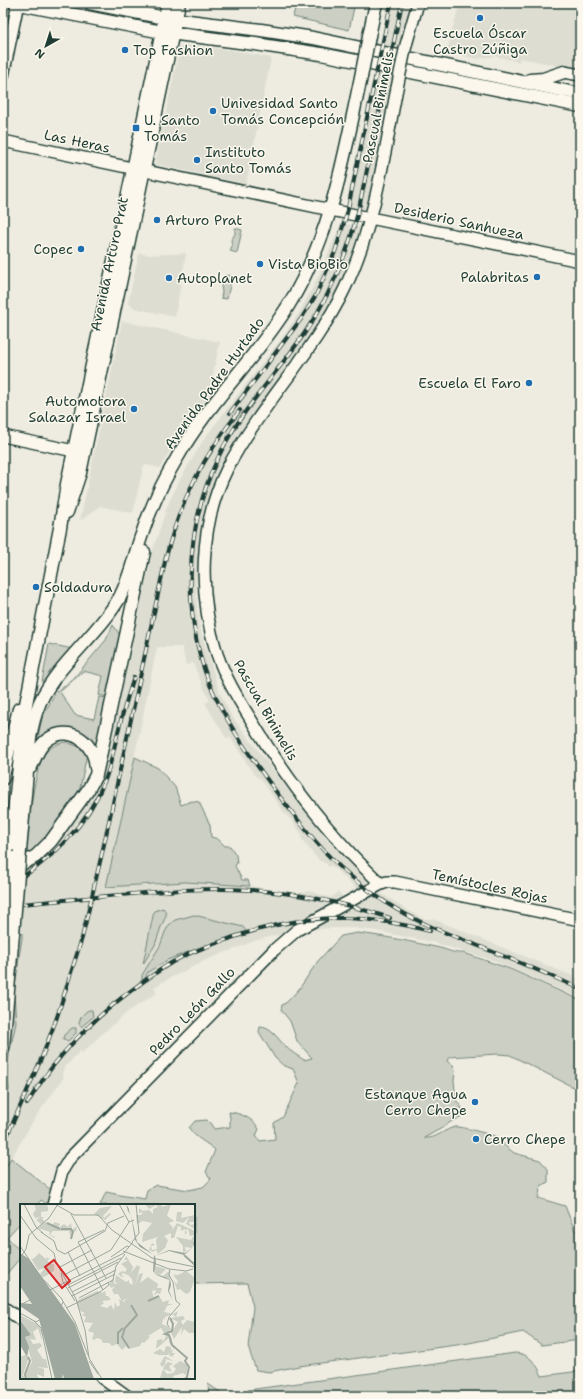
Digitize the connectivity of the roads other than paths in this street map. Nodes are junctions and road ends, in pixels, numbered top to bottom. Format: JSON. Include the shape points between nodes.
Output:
{"nodes":[{"id":1,"x":17,"y":3,"type":"edge"},
{"id":2,"x":90,"y":3,"type":"edge"},
{"id":3,"x":168,"y":3,"type":"edge"},
{"id":4,"x":179,"y":3,"type":"edge"},
{"id":5,"x":376,"y":3,"type":"edge"},
{"id":6,"x":418,"y":3,"type":"edge"},
{"id":7,"x":171,"y":19,"type":"junction"},
{"id":8,"x":168,"y":32,"type":"junction"},
{"id":9,"x":564,"y":72,"type":"joint"},
{"id":10,"x":580,"y":75,"type":"edge"},
{"id":11,"x":3,"y":76,"type":"edge"},
{"id":12,"x":520,"y":82,"type":"junction"},
{"id":13,"x":580,"y":94,"type":"edge"},
{"id":14,"x":580,"y":106,"type":"edge"},
{"id":15,"x":3,"y":141,"type":"edge"},
{"id":16,"x":139,"y":169,"type":"junction"},
{"id":17,"x":331,"y":210,"type":"junction"},
{"id":18,"x":371,"y":218,"type":"junction"},
{"id":19,"x":580,"y":261,"type":"edge"},
{"id":20,"x":3,"y":436,"type":"edge"},
{"id":21,"x":74,"y":451,"type":"junction"},
{"id":22,"x":157,"y":496,"type":"junction"},
{"id":23,"x":60,"y":528,"type":"junction"},
{"id":24,"x":32,"y":666,"type":"junction"},
{"id":25,"x":12,"y":732,"type":"joint"},
{"id":26,"x":96,"y":775,"type":"junction"},
{"id":27,"x":3,"y":779,"type":"edge"},
{"id":28,"x":25,"y":784,"type":"junction"},
{"id":29,"x":14,"y":854,"type":"junction"},
{"id":30,"x":4,"y":874,"type":"edge"},
{"id":31,"x":395,"y":882,"type":"joint"},
{"id":32,"x":381,"y":884,"type":"junction"},
{"id":33,"x":580,"y":920,"type":"edge"},
{"id":34,"x":6,"y":934,"type":"edge"},
{"id":35,"x":3,"y":1047,"type":"edge"},
{"id":36,"x":53,"y":1204,"type":"edge"},
{"id":37,"x":20,"y":1307,"type":"edge"},
{"id":38,"x":6,"y":1310,"type":"edge"},
{"id":39,"x":20,"y":1319,"type":"edge"},
{"id":40,"x":103,"y":1379,"type":"edge"},
{"id":41,"x":127,"y":1396,"type":"edge"}],
"edges":[{"from":1,"to":8,"type":"main road"},
{"from":1,"to":11,"type":"street"},
{"from":2,"to":7,"type":"main road"},
{"from":3,"to":7,"type":"main road","name":"Avenida Arturo Prat"},
{"from":4,"to":7,"type":"main road","name":"Avenida Arturo Prat"},
{"from":5,"to":17,"type":"main road","name":"Avenida Padre Hurtado","bridge":true},
{"from":6,"to":18,"type":"street","name":"Pascual Binimelis","bridge":true,"via":[[406,45]]},
{"from":7,"to":8,"type":"main road","name":"Avenida Arturo Prat"},
{"from":7,"to":12,"type":"main road","via":[[313,38]]},
{"from":8,"to":14,"type":"main road","via":[[313,53]]},
{"from":8,"to":16,"type":"main road","name":"Avenida Arturo Prat"},
{"from":9,"to":10,"type":"street"},
{"from":9,"to":12,"type":"main road","via":[[543,79]]},
{"from":12,"to":13,"type":"main road"},
{"from":15,"to":16,"type":"street","name":"Las Heras"},
{"from":16,"to":17,"type":"street","name":"Las Heras"},
{"from":16,"to":21,"type":"main road","name":"Avenida Arturo Prat"},
{"from":16,"to":23,"type":"main road","name":"Avenida Arturo Prat","via":[[80,473],[72,501]]},
{"from":17,"to":18,"type":"street","name":"Desiderio Sanhueza"},
{"from":17,"to":22,"type":"main road","name":"Avenida Padre Hurtado","via":[[314,259],[302,283],[272,330],[187,441]]},
{"from":18,"to":19,"type":"street","name":"Desiderio Sanhueza"},
{"from":18,"to":32,"type":"street","name":"Pascual Binimelis","via":[[346,286],[331,316],[250,431],[220,485],[211,513],[204,572],[206,604],[212,632],[222,666],[236,695],[295,787],[322,823]]},
{"from":20,"to":21,"type":"street"},
{"from":21,"to":23,"type":"main road","name":"Avenida Arturo Prat"},
{"from":22,"to":26,"type":"main road"},
{"from":22,"to":28,"type":"main road","name":"Avenida Padre Hurtado","via":[[119,597],[102,623],[51,684],[40,702],[32,729]]},
{"from":23,"to":24,"type":"main road","name":"Avenida Arturo Prat"},
{"from":24,"to":25,"type":"main road"},
{"from":24,"to":29,"type":"main road","name":"Avenida Arturo Prat","via":[[23,725]]},
{"from":25,"to":27,"type":"street"},
{"from":26,"to":28,"type":"main road","via":[[95,757],[90,747],[82,739],[62,734],[50,738],[41,746]]},
{"from":26,"to":30,"type":"main road","via":[[46,847],[30,860]]},
{"from":28,"to":29,"type":"main road"},
{"from":29,"to":34,"type":"main road","bridge":true},
{"from":31,"to":32,"type":"street","name":"Pedro León Gallo"},
{"from":31,"to":33,"type":"street","name":"Temístocles Rojas"},
{"from":32,"to":36,"type":"street","name":"Pedro León Gallo","via":[[297,930],[274,950],[70,1158],[62,1170]]},
{"from":34,"to":35,"type":"main road"},
{"from":37,"to":38,"type":"street"},
{"from":38,"to":39,"type":"street"},
{"from":40,"to":41,"type":"street"}]}
